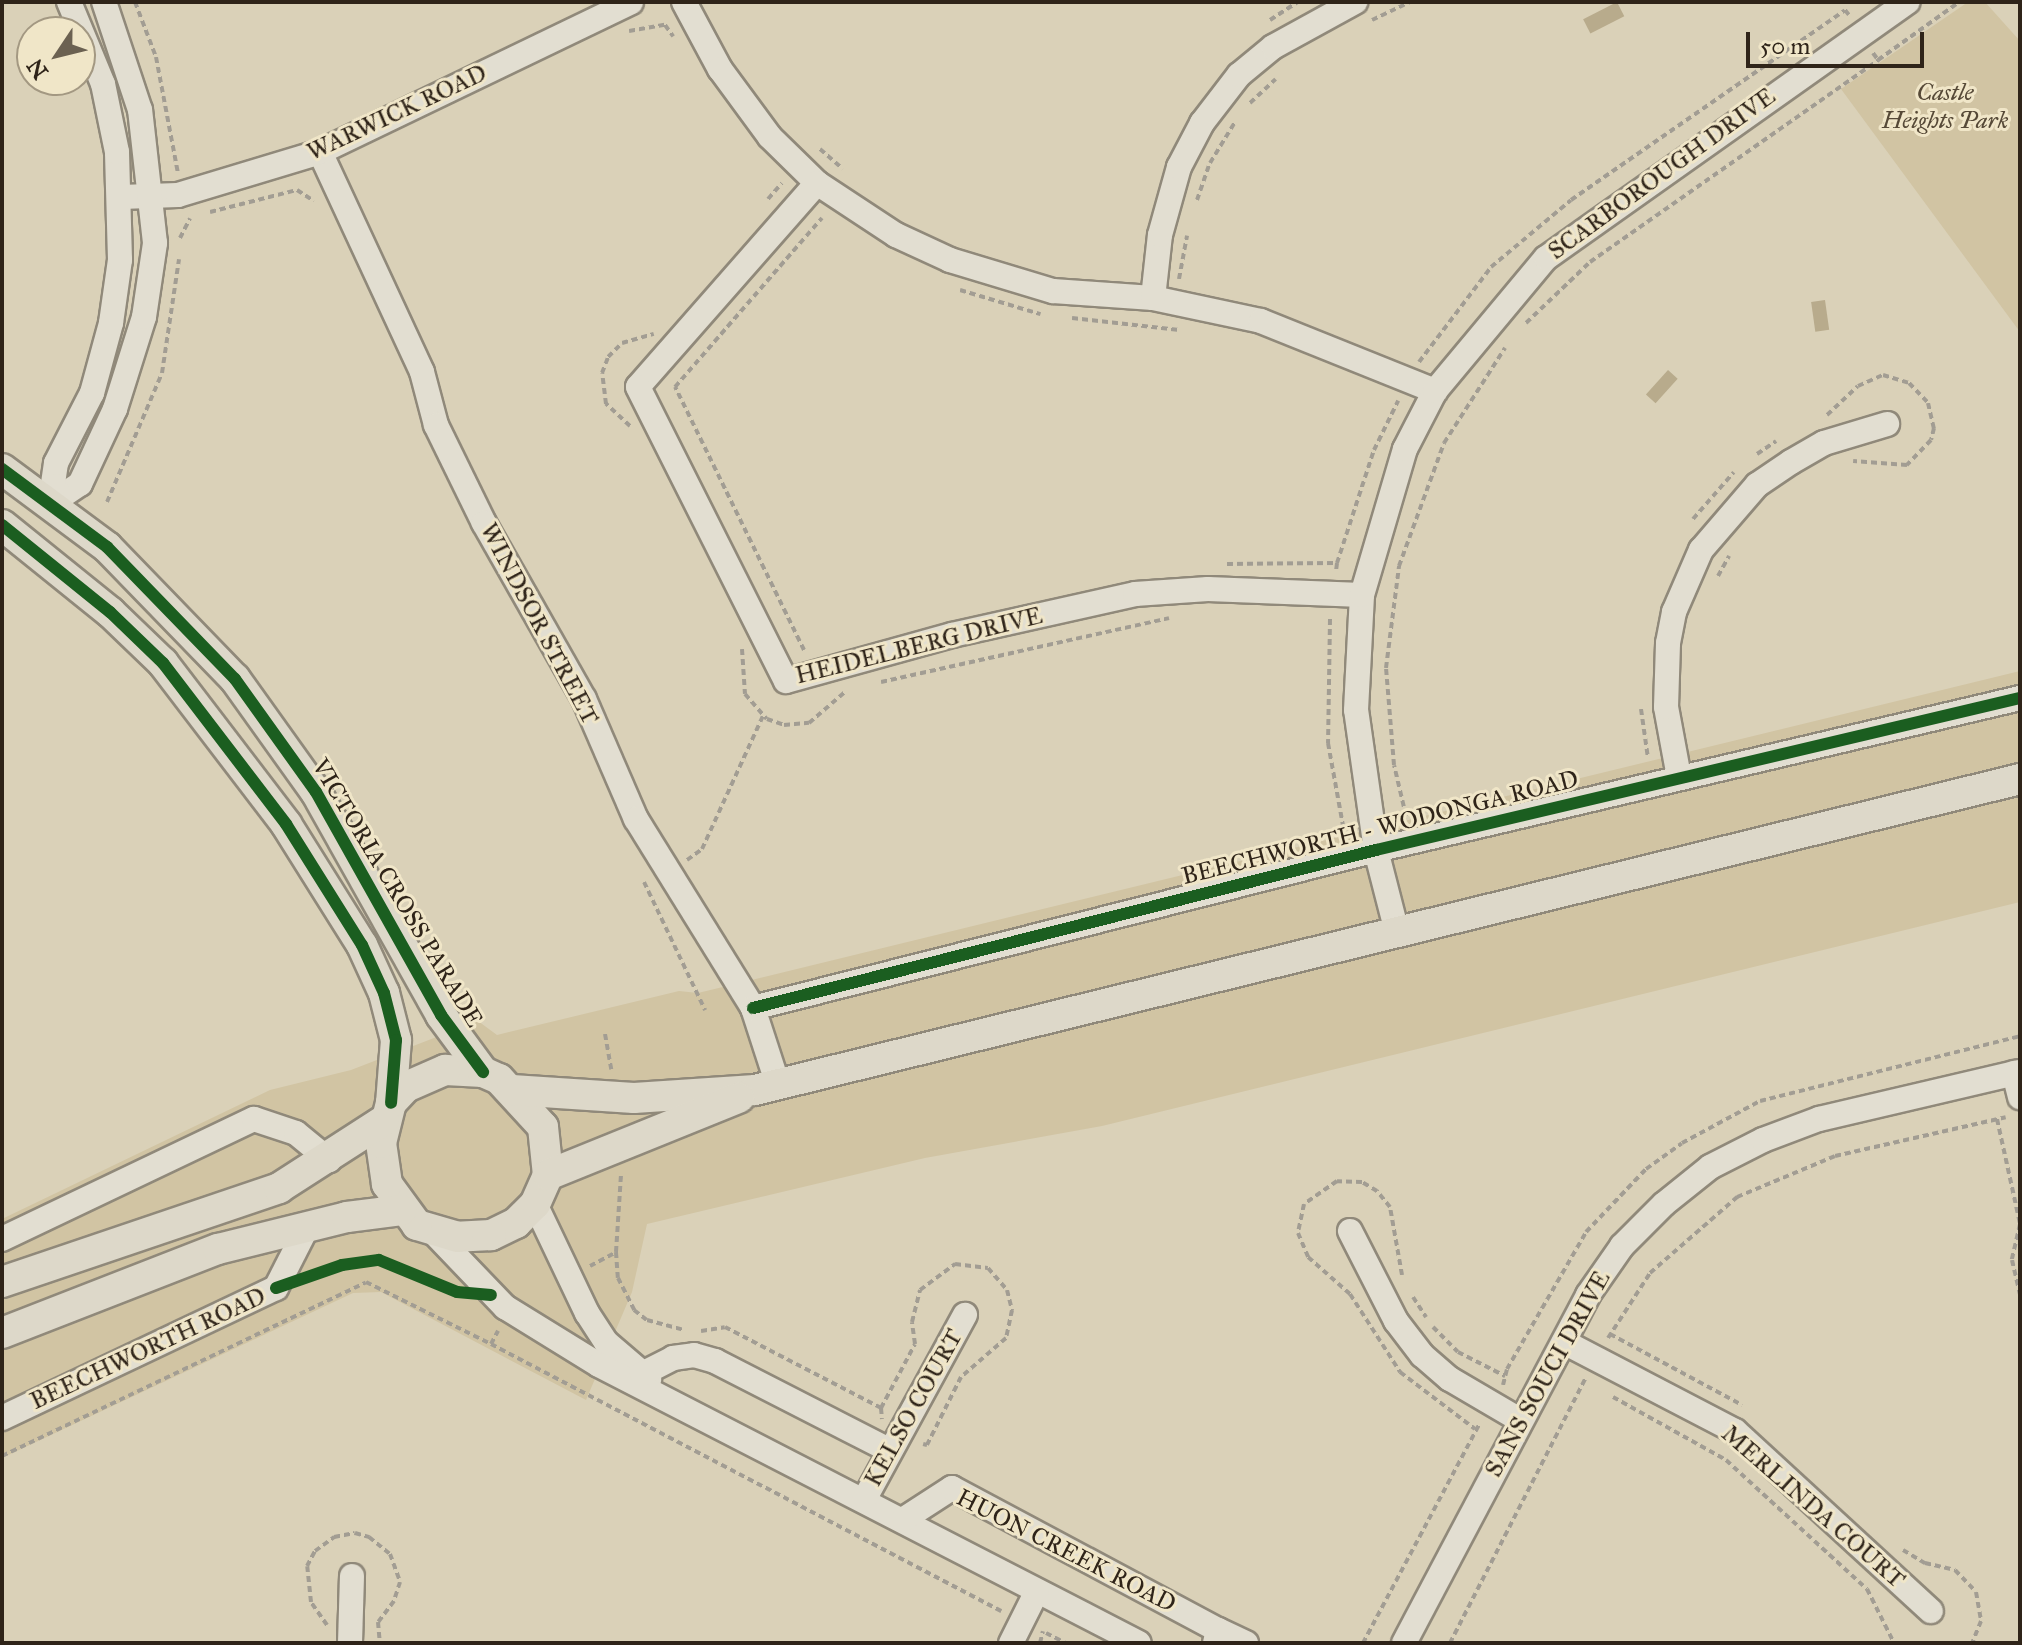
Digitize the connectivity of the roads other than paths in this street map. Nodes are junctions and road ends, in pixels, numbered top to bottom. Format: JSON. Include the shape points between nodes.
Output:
{"nodes":[{"id":1,"x":69,"y":2,"type":"edge"},
{"id":2,"x":104,"y":2,"type":"edge"},
{"id":3,"x":631,"y":2,"type":"edge"},
{"id":4,"x":684,"y":2,"type":"edge"},
{"id":5,"x":1908,"y":2,"type":"edge"},
{"id":6,"x":1362,"y":12,"type":"edge"},
{"id":7,"x":320,"y":152,"type":"junction"},
{"id":8,"x":817,"y":183,"type":"junction"},
{"id":9,"x":121,"y":197,"type":"junction"},
{"id":10,"x":153,"y":198,"type":"junction"},
{"id":11,"x":1154,"y":288,"type":"junction"},
{"id":12,"x":1435,"y":391,"type":"junction"},
{"id":13,"x":1887,"y":424,"type":"dead end"},
{"id":14,"x":2,"y":469,"type":"edge"},
{"id":15,"x":50,"y":504,"type":"junction"},
{"id":16,"x":2,"y":525,"type":"edge"},
{"id":17,"x":32,"y":546,"type":"junction"},
{"id":18,"x":1362,"y":595,"type":"junction"},
{"id":19,"x":2020,"y":698,"type":"edge"},
{"id":20,"x":1679,"y":777,"type":"junction"},
{"id":21,"x":2020,"y":779,"type":"edge"},
{"id":22,"x":1376,"y":850,"type":"junction"},
{"id":23,"x":1397,"y":932,"type":"junction"},
{"id":24,"x":753,"y":1008,"type":"junction"},
{"id":25,"x":483,"y":1072,"type":"junction"},
{"id":26,"x":2018,"y":1081,"type":"edge"},
{"id":27,"x":766,"y":1087,"type":"junction"},
{"id":28,"x":512,"y":1090,"type":"junction"},
{"id":29,"x":387,"y":1112,"type":"junction"},
{"id":30,"x":329,"y":1160,"type":"junction"},
{"id":31,"x":548,"y":1175,"type":"junction"},
{"id":32,"x":535,"y":1204,"type":"junction"},
{"id":33,"x":402,"y":1210,"type":"junction"},
{"id":34,"x":306,"y":1229,"type":"junction"},
{"id":35,"x":1350,"y":1231,"type":"dead end"},
{"id":36,"x":434,"y":1233,"type":"junction"},
{"id":37,"x":2,"y":1239,"type":"edge"},
{"id":38,"x":2,"y":1282,"type":"edge"},
{"id":39,"x":965,"y":1315,"type":"dead end"},
{"id":40,"x":2,"y":1333,"type":"edge"},
{"id":41,"x":1564,"y":1342,"type":"junction"},
{"id":42,"x":642,"y":1374,"type":"junction"},
{"id":43,"x":687,"y":1406,"type":"junction"},
{"id":44,"x":2,"y":1418,"type":"edge"},
{"id":45,"x":1520,"y":1420,"type":"junction"},
{"id":46,"x":894,"y":1442,"type":"junction"},
{"id":47,"x":864,"y":1500,"type":"junction"},
{"id":48,"x":904,"y":1519,"type":"junction"},
{"id":49,"x":352,"y":1576,"type":"dead end"},
{"id":50,"x":1037,"y":1591,"type":"junction"},
{"id":51,"x":1931,"y":1611,"type":"road end"},
{"id":52,"x":1216,"y":1636,"type":"edge"},
{"id":53,"x":350,"y":1643,"type":"edge"},
{"id":54,"x":1011,"y":1643,"type":"edge"},
{"id":55,"x":1139,"y":1643,"type":"edge"},
{"id":56,"x":1246,"y":1643,"type":"edge"},
{"id":57,"x":1404,"y":1643,"type":"edge"}],
"edges":[{"from":1,"to":9,"type":"street","via":[[103,84]]},
{"from":2,"to":10,"type":"street","via":[[140,110]]},
{"from":3,"to":7,"type":"street","name":"WARWICK ROAD"},
{"from":4,"to":8,"type":"street","via":[[743,102]]},
{"from":5,"to":12,"type":"street","name":"SCARBOROUGH DRIVE","via":[[1546,258]]},
{"from":6,"to":11,"type":"street","via":[[1273,47],[1239,75],[1215,105],[1179,167],[1160,235]]},
{"from":7,"to":10,"type":"street","name":"WARWICK ROAD"},
{"from":7,"to":24,"type":"street","name":"WINDSOR STREET","via":[[422,372],[436,425],[484,523],[584,699],[636,819]]},
{"from":8,"to":11,"type":"street","via":[[896,235],[950,260],[1053,291]]},
{"from":8,"to":18,"type":"street","name":"HEIDELBERG DRIVE","via":[[638,387],[786,681],[952,635],[1135,594],[1208,589]]},
{"from":9,"to":10,"type":"street","name":"WARWICK ROAD"},
{"from":9,"to":15,"type":"street","via":[[111,323],[92,393],[56,463]]},
{"from":10,"to":15,"type":"street","via":[[155,243],[148,293],[123,388],[80,484]]},
{"from":11,"to":12,"type":"street","via":[[1261,321]]},
{"from":12,"to":18,"type":"street","name":"SCARBOROUGH DRIVE","via":[[1401,462]]},
{"from":13,"to":20,"type":"street","via":[[1824,443],[1757,485],[1701,550],[1674,612],[1668,643],[1666,707]]},
{"from":14,"to":15,"type":"main road","name":"VICTORIA CROSS PARADE"},
{"from":15,"to":17,"type":"main road"},
{"from":15,"to":25,"type":"main road","name":"VICTORIA CROSS PARADE","via":[[155,591],[235,679],[316,792],[435,1005]]},
{"from":16,"to":17,"type":"main road"},
{"from":17,"to":29,"type":"main road","via":[[163,663],[286,824],[362,945],[384,993],[396,1040]]},
{"from":18,"to":22,"type":"street","name":"SCARBOROUGH DRIVE","via":[[1356,710]]},
{"from":19,"to":20,"type":"street","name":"BEECHWORTH - WODONGA ROAD"},
{"from":20,"to":22,"type":"street","name":"BEECHWORTH - WODONGA ROAD"},
{"from":21,"to":23,"type":"main road"},
{"from":22,"to":23,"type":"street","name":"SCARBOROUGH DRIVE"},
{"from":22,"to":24,"type":"street","name":"BEECHWORTH - WODONGA ROAD"},
{"from":23,"to":27,"type":"main road"},
{"from":24,"to":27,"type":"street","name":"WINDSOR STREET"},
{"from":25,"to":28,"type":"main road"},
{"from":25,"to":29,"type":"main road","via":[[445,1070],[424,1076]]},
{"from":26,"to":41,"type":"street","name":"SANS SOUCI DRIVE","via":[[1819,1119],[1710,1167],[1622,1246]]},
{"from":27,"to":28,"type":"main road","via":[[606,1098]]},
{"from":27,"to":31,"type":"main road"},
{"from":28,"to":31,"type":"main road","via":[[543,1127]]},
{"from":29,"to":30,"type":"main road"},
{"from":29,"to":33,"type":"main road","via":[[387,1184]]},
{"from":30,"to":37,"type":"street","via":[[296,1133],[254,1119]]},
{"from":30,"to":38,"type":"main road","via":[[250,1200]]},
{"from":31,"to":32,"type":"main road"},
{"from":32,"to":36,"type":"main road","via":[[516,1223],[491,1235]]},
{"from":32,"to":42,"type":"street","name":"HUON CREEK ROAD","via":[[569,1279],[606,1342]]},
{"from":33,"to":34,"type":"main road"},
{"from":33,"to":36,"type":"main road"},
{"from":34,"to":40,"type":"main road","via":[[218,1249]]},
{"from":34,"to":44,"type":"street","name":"BEECHWORTH ROAD","via":[[276,1288]]},
{"from":35,"to":45,"type":"street","via":[[1396,1321],[1422,1355],[1450,1379]]},
{"from":36,"to":43,"type":"street","name":"HUON CREEK ROAD","via":[[517,1315],[599,1365]]},
{"from":39,"to":46,"type":"street","name":"KELSO COURT"},
{"from":41,"to":45,"type":"street","name":"SANS SOUCI DRIVE"},
{"from":41,"to":51,"type":"street","name":"MERLINDA COURT","via":[[1589,1370],[1735,1431]]},
{"from":42,"to":43,"type":"street","name":"HUON CREEK ROAD"},
{"from":42,"to":46,"type":"street","via":[[673,1358],[694,1355]]},
{"from":43,"to":47,"type":"street","name":"HUON CREEK ROAD"},
{"from":45,"to":57,"type":"street","name":"SANS SOUCI DRIVE"},
{"from":46,"to":47,"type":"street","name":"KELSO COURT"},
{"from":47,"to":48,"type":"street","name":"HUON CREEK ROAD"},
{"from":48,"to":50,"type":"street","name":"HUON CREEK ROAD"},
{"from":48,"to":52,"type":"street","name":"HUON CREEK ROAD","via":[[952,1488]]},
{"from":49,"to":53,"type":"street"},
{"from":50,"to":54,"type":"street"},
{"from":50,"to":55,"type":"street","name":"HUON CREEK ROAD"},
{"from":52,"to":56,"type":"street"}]}
